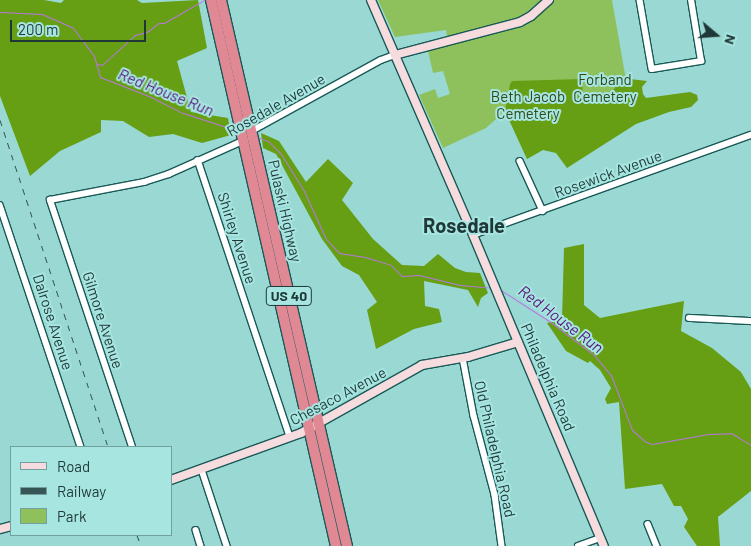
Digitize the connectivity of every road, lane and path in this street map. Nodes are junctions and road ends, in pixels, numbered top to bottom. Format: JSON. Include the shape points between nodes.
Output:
{"nodes":[{"id":1,"x":211,"y":0,"type":"edge"},
{"id":2,"x":221,"y":0,"type":"edge"},
{"id":3,"x":370,"y":0,"type":"edge"},
{"id":4,"x":549,"y":0,"type":"edge"},
{"id":5,"x":640,"y":0,"type":"edge"},
{"id":6,"x":691,"y":0,"type":"edge"},
{"id":7,"x":395,"y":55,"type":"junction"},
{"id":8,"x":251,"y":130,"type":"junction"},
{"id":9,"x":751,"y":135,"type":"edge"},
{"id":10,"x":244,"y":141,"type":"junction"},
{"id":11,"x":198,"y":160,"type":"junction"},
{"id":12,"x":520,"y":161,"type":"dead end"},
{"id":13,"x":50,"y":200,"type":"joint"},
{"id":14,"x":0,"y":205,"type":"edge"},
{"id":15,"x":543,"y":211,"type":"junction"},
{"id":16,"x":473,"y":235,"type":"junction"},
{"id":17,"x":689,"y":318,"type":"dead end"},
{"id":18,"x":751,"y":321,"type":"edge"},
{"id":19,"x":518,"y":342,"type":"junction"},
{"id":20,"x":463,"y":358,"type":"junction"},
{"id":21,"x":315,"y":425,"type":"junction"},
{"id":22,"x":290,"y":437,"type":"junction"},
{"id":23,"x":81,"y":446,"type":"edge"},
{"id":24,"x":132,"y":446,"type":"edge"},
{"id":25,"x":202,"y":470,"type":"junction"},
{"id":26,"x":172,"y":480,"type":"edge"},
{"id":27,"x":648,"y":524,"type":"dead end"},
{"id":28,"x":196,"y":530,"type":"dead end"},
{"id":29,"x":600,"y":538,"type":"junction"},
{"id":30,"x":502,"y":545,"type":"edge"},
{"id":31,"x":201,"y":546,"type":"edge"},
{"id":32,"x":227,"y":546,"type":"edge"},
{"id":33,"x":336,"y":546,"type":"edge"},
{"id":34,"x":347,"y":546,"type":"edge"},
{"id":35,"x":496,"y":546,"type":"edge"},
{"id":36,"x":578,"y":546,"type":"edge"},
{"id":37,"x":604,"y":546,"type":"edge"},
{"id":38,"x":657,"y":546,"type":"edge"}],
"edges":[{"from":1,"to":10,"type":"highway","name":"Pulaski Highway","number":"US 40"},
{"from":2,"to":8,"type":"highway","name":"Pulaski Highway","number":"US 40"},
{"from":3,"to":7,"type":"main road","name":"Philadelphia Road"},
{"from":4,"to":7,"type":"main road","via":[[520,22]]},
{"from":5,"to":6,"type":"street","via":[[652,69],[701,61]]},
{"from":7,"to":8,"type":"street","name":"Rosedale Avenue"},
{"from":7,"to":16,"type":"main road","name":"Philadelphia Road"},
{"from":8,"to":10,"type":"street","name":"Rosedale Avenue"},
{"from":8,"to":21,"type":"highway","name":"Pulaski Highway","number":"US 40"},
{"from":9,"to":15,"type":"street","name":"Rosewick Avenue"},
{"from":10,"to":11,"type":"street","name":"Rosedale Avenue"},
{"from":10,"to":21,"type":"highway","name":"Pulaski Highway","number":"US 40"},
{"from":11,"to":13,"type":"street","name":"Rosedale Avenue","via":[[144,182]]},
{"from":11,"to":22,"type":"street","name":"Shirley Avenue"},
{"from":12,"to":15,"type":"street"},
{"from":13,"to":24,"type":"street","name":"Gilmore Avenue"},
{"from":14,"to":23,"type":"street","name":"Dalrose Avenue"},
{"from":15,"to":16,"type":"street","name":"Rosewick Avenue"},
{"from":16,"to":19,"type":"main road","name":"Philadelphia Road"},
{"from":17,"to":18,"type":"street"},
{"from":19,"to":20,"type":"main road","name":"Chesaco Avenue"},
{"from":19,"to":29,"type":"main road","name":"Philadelphia Road"},
{"from":20,"to":21,"type":"main road","name":"Chesaco Avenue","via":[[422,366]]},
{"from":20,"to":30,"type":"street","name":"Old Philadelphia Road","via":[[495,495]]},
{"from":21,"to":22,"type":"main road","name":"Chesaco Avenue"},
{"from":21,"to":33,"type":"highway","name":"Pulaski Highway","number":"US 40"},
{"from":21,"to":34,"type":"highway","name":"Pulaski Highway","number":"US 40"},
{"from":22,"to":25,"type":"main road","name":"Chesaco Avenue"},
{"from":25,"to":26,"type":"main road","name":"Chesaco Avenue"},
{"from":25,"to":32,"type":"street"},
{"from":27,"to":38,"type":"street"},
{"from":28,"to":31,"type":"street"},
{"from":29,"to":36,"type":"street"},
{"from":29,"to":37,"type":"main road","name":"Philadelphia Road"},
{"from":30,"to":35,"type":"street"}]}
